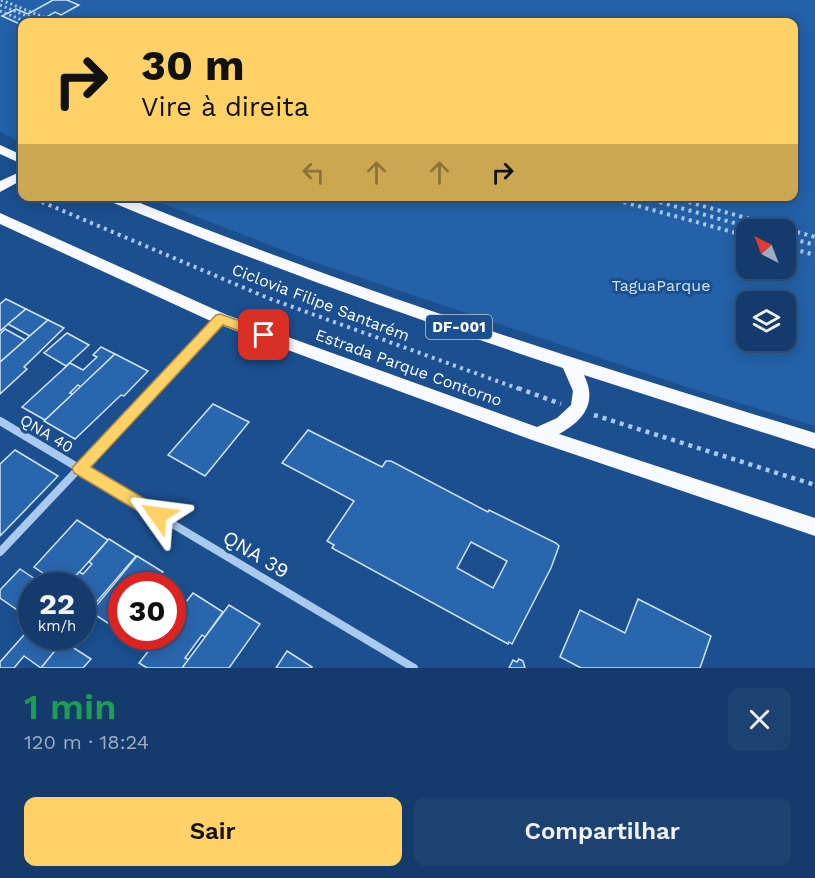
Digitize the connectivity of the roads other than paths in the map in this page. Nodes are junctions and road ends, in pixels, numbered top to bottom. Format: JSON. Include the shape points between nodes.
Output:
{"nodes":[{"id":1,"x":0,"y":149,"type":"edge"},
{"id":2,"x":18,"y":158,"type":"edge"},
{"id":3,"x":18,"y":177,"type":"edge"},
{"id":4,"x":0,"y":187,"type":"edge"},
{"id":5,"x":121,"y":201,"type":"edge"},
{"id":6,"x":0,"y":218,"type":"edge"},
{"id":7,"x":220,"y":319,"type":"junction"},
{"id":8,"x":570,"y":365,"type":"junction"},
{"id":9,"x":0,"y":421,"type":"edge"},
{"id":10,"x":538,"y":435,"type":"junction"},
{"id":11,"x":815,"y":441,"type":"edge"},
{"id":12,"x":80,"y":468,"type":"junction"},
{"id":13,"x":815,"y":527,"type":"edge"},
{"id":14,"x":0,"y":552,"type":"edge"},
{"id":15,"x":414,"y":668,"type":"edge"}],
"edges":[{"from":1,"to":2,"type":"highway"},
{"from":3,"to":4,"type":"highway"},
{"from":5,"to":8,"type":"highway","number":"DF-001","via":[[276,263]]},
{"from":6,"to":7,"type":"highway","name":"Estrada Parque Contorno"},
{"from":7,"to":10,"type":"highway","name":"Estrada Parque Contorno"},
{"from":7,"to":12,"type":"street"},
{"from":8,"to":10,"type":"highway","via":[[582,383],[583,400],[562,425]]},
{"from":8,"to":11,"type":"highway","number":"DF-001"},
{"from":9,"to":12,"type":"street","name":"QNA 40"},
{"from":10,"to":13,"type":"highway","name":"Estrada Parque Contorno"},
{"from":12,"to":14,"type":"street"},
{"from":12,"to":15,"type":"street","name":"QNA 39"}]}
